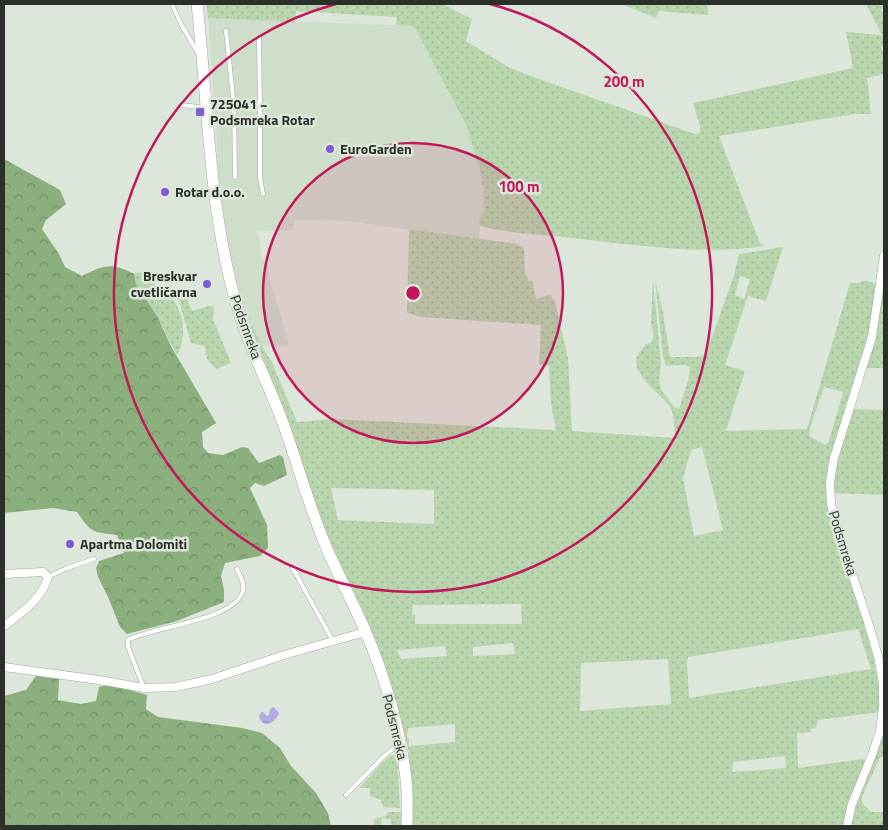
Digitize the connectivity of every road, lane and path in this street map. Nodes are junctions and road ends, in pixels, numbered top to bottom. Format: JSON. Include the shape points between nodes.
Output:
{"nodes":[{"id":1,"x":172,"y":4,"type":"edge"},
{"id":2,"x":197,"y":4,"type":"edge"},
{"id":3,"x":226,"y":31,"type":"dead end"},
{"id":4,"x":259,"y":38,"type":"dead end"},
{"id":5,"x":204,"y":66,"type":"junction"},
{"id":6,"x":180,"y":105,"type":"dead end"},
{"id":7,"x":260,"y":105,"type":"junction"},
{"id":8,"x":234,"y":106,"type":"junction"},
{"id":9,"x":207,"y":108,"type":"junction"},
{"id":10,"x":235,"y":177,"type":"dead end"},
{"id":11,"x":263,"y":194,"type":"dead end"},
{"id":12,"x":884,"y":256,"type":"edge"},
{"id":13,"x":94,"y":560,"type":"dead end"},
{"id":14,"x":292,"y":567,"type":"dead end"},
{"id":15,"x":237,"y":569,"type":"dead end"},
{"id":16,"x":4,"y":574,"type":"edge"},
{"id":17,"x":48,"y":577,"type":"junction"},
{"id":18,"x":4,"y":626,"type":"edge"},
{"id":19,"x":365,"y":632,"type":"junction"},
{"id":20,"x":333,"y":641,"type":"junction"},
{"id":21,"x":4,"y":667,"type":"edge"},
{"id":22,"x":144,"y":688,"type":"junction"},
{"id":23,"x":400,"y":742,"type":"junction"},
{"id":24,"x":346,"y":795,"type":"dead end"},
{"id":25,"x":407,"y":826,"type":"edge"},
{"id":26,"x":847,"y":826,"type":"edge"}],
"edges":[{"from":1,"to":5,"type":"lane"},
{"from":2,"to":5,"type":"street","name":"Podsmreka"},
{"from":3,"to":8,"type":"lane"},
{"from":4,"to":7,"type":"lane"},
{"from":5,"to":9,"type":"street","name":"Podsmreka"},
{"from":6,"to":9,"type":"lane"},
{"from":7,"to":8,"type":"lane"},
{"from":7,"to":11,"type":"lane"},
{"from":8,"to":9,"type":"lane"},
{"from":8,"to":10,"type":"lane"},
{"from":9,"to":19,"type":"street","name":"Podsmreka","via":[[212,181],[229,281],[313,512]]},
{"from":12,"to":26,"type":"street","name":"Podsmreka","via":[[872,338],[834,458],[830,482],[837,528],[871,630],[883,683],[880,731]]},
{"from":13,"to":17,"type":"lane"},
{"from":14,"to":20,"type":"lane"},
{"from":15,"to":22,"type":"lane","via":[[244,591],[231,605],[216,614],[128,640]]},
{"from":16,"to":17,"type":"street","via":[[44,572]]},
{"from":17,"to":18,"type":"street","via":[[42,590],[23,612]]},
{"from":19,"to":20,"type":"street"},
{"from":19,"to":23,"type":"street","name":"Podsmreka","via":[[381,674]]},
{"from":20,"to":22,"type":"street","via":[[176,687]]},
{"from":21,"to":22,"type":"street"},
{"from":23,"to":24,"type":"lane"},
{"from":23,"to":25,"type":"street","name":"Podsmreka","via":[[406,781]]}]}
